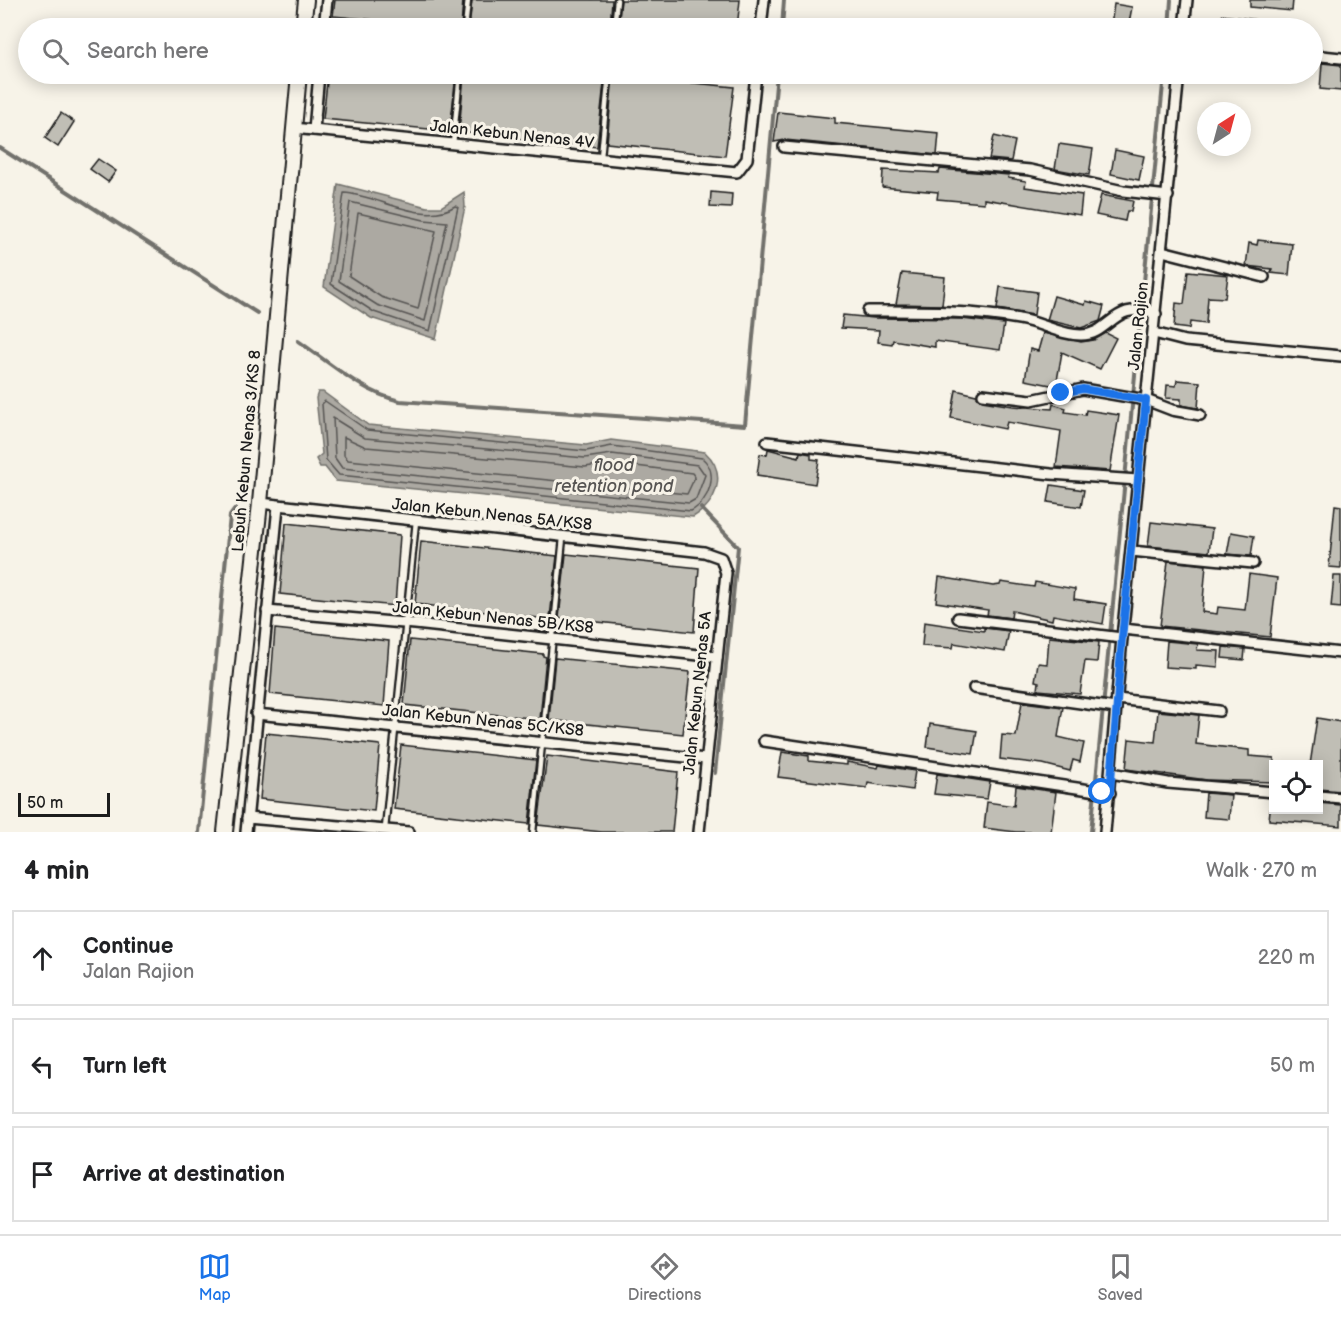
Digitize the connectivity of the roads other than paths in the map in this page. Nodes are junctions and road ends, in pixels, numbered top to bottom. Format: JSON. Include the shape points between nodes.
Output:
{"nodes":[{"id":1,"x":306,"y":0,"type":"edge"},
{"id":2,"x":327,"y":0,"type":"edge"},
{"id":3,"x":468,"y":0,"type":"edge"},
{"id":4,"x":617,"y":0,"type":"edge"},
{"id":5,"x":764,"y":0,"type":"edge"},
{"id":6,"x":1187,"y":0,"type":"edge"},
{"id":7,"x":304,"y":18,"type":"edge"},
{"id":8,"x":325,"y":18,"type":"edge"},
{"id":9,"x":466,"y":18,"type":"edge"},
{"id":10,"x":615,"y":18,"type":"edge"},
{"id":11,"x":762,"y":18,"type":"edge"},
{"id":12,"x":1185,"y":18,"type":"edge"},
{"id":13,"x":1323,"y":56,"type":"edge"},
{"id":14,"x":1341,"y":58,"type":"edge"},
{"id":15,"x":298,"y":84,"type":"edge"},
{"id":16,"x":318,"y":84,"type":"edge"},
{"id":17,"x":459,"y":84,"type":"edge"},
{"id":18,"x":608,"y":84,"type":"edge"},
{"id":19,"x":755,"y":84,"type":"edge"},
{"id":20,"x":1178,"y":84,"type":"edge"},
{"id":21,"x":293,"y":128,"type":"junction"},
{"id":22,"x":314,"y":130,"type":"junction"},
{"id":23,"x":453,"y":144,"type":"junction"},
{"id":24,"x":784,"y":147,"type":"dead end"},
{"id":25,"x":601,"y":159,"type":"junction"},
{"id":26,"x":1164,"y":195,"type":"junction"},
{"id":27,"x":1162,"y":251,"type":"junction"},
{"id":28,"x":1264,"y":277,"type":"dead end"},
{"id":29,"x":868,"y":311,"type":"dead end"},
{"id":30,"x":1154,"y":313,"type":"junction"},
{"id":31,"x":1154,"y":333,"type":"junction"},
{"id":32,"x":1341,"y":356,"type":"edge"},
{"id":33,"x":983,"y":394,"type":"dead end"},
{"id":34,"x":1143,"y":400,"type":"junction"},
{"id":35,"x":1200,"y":415,"type":"dead end"},
{"id":36,"x":767,"y":442,"type":"dead end"},
{"id":37,"x":1135,"y":481,"type":"junction"},
{"id":38,"x":260,"y":503,"type":"junction"},
{"id":39,"x":278,"y":506,"type":"junction"},
{"id":40,"x":416,"y":521,"type":"junction"},
{"id":41,"x":563,"y":538,"type":"junction"},
{"id":42,"x":1134,"y":552,"type":"junction"},
{"id":43,"x":721,"y":558,"type":"joint"},
{"id":44,"x":1253,"y":563,"type":"dead end"},
{"id":45,"x":267,"y":611,"type":"junction"},
{"id":46,"x":958,"y":618,"type":"dead end"},
{"id":47,"x":406,"y":624,"type":"junction"},
{"id":48,"x":1120,"y":635,"type":"junction"},
{"id":49,"x":553,"y":640,"type":"junction"},
{"id":50,"x":1341,"y":653,"type":"edge"},
{"id":51,"x":717,"y":657,"type":"junction"},
{"id":52,"x":974,"y":688,"type":"dead end"},
{"id":53,"x":1116,"y":704,"type":"junction"},
{"id":54,"x":1219,"y":711,"type":"dead end"},
{"id":55,"x":256,"y":714,"type":"junction"},
{"id":56,"x":395,"y":727,"type":"junction"},
{"id":57,"x":764,"y":741,"type":"dead end"},
{"id":58,"x":543,"y":743,"type":"junction"},
{"id":59,"x":706,"y":759,"type":"junction"},
{"id":60,"x":1111,"y":773,"type":"junction"},
{"id":61,"x":1269,"y":792,"type":"edge"},
{"id":62,"x":1106,"y":793,"type":"junction"},
{"id":63,"x":1323,"y":796,"type":"edge"},
{"id":64,"x":1341,"y":798,"type":"edge"},
{"id":65,"x":247,"y":818,"type":"junction"},
{"id":66,"x":384,"y":831,"type":"edge"},
{"id":67,"x":225,"y":832,"type":"edge"},
{"id":68,"x":246,"y":832,"type":"edge"},
{"id":69,"x":409,"y":832,"type":"edge"},
{"id":70,"x":533,"y":832,"type":"edge"},
{"id":71,"x":699,"y":832,"type":"edge"},
{"id":72,"x":1105,"y":832,"type":"edge"}],
"edges":[{"from":1,"to":7,"type":"street"},
{"from":2,"to":8,"type":"street"},
{"from":3,"to":9,"type":"lane"},
{"from":4,"to":10,"type":"lane"},
{"from":5,"to":11,"type":"street"},
{"from":6,"to":12,"type":"street"},
{"from":13,"to":14,"type":"street"},
{"from":15,"to":21,"type":"street","name":"Lebuh Kebun Nenas 3/KS 8"},
{"from":16,"to":22,"type":"street"},
{"from":17,"to":23,"type":"lane"},
{"from":18,"to":25,"type":"lane"},
{"from":19,"to":25,"type":"street","name":"Jalan Kebun Nenas 4V","via":[[747,159],[736,172]]},
{"from":20,"to":26,"type":"street","name":"Jalan Rajion"},
{"from":21,"to":22,"type":"street","name":"Jalan Kebun Nenas 4V"},
{"from":21,"to":38,"type":"street","name":"Lebuh Kebun Nenas 3/KS 8"},
{"from":22,"to":23,"type":"street","name":"Jalan Kebun Nenas 4V"},
{"from":23,"to":25,"type":"street","name":"Jalan Kebun Nenas 4V"},
{"from":24,"to":26,"type":"street","via":[[1030,170],[1144,195]]},
{"from":26,"to":27,"type":"street","name":"Jalan Rajion"},
{"from":27,"to":28,"type":"street"},
{"from":27,"to":30,"type":"street","name":"Jalan Rajion"},
{"from":29,"to":30,"type":"street","via":[[949,311],[1021,319],[1071,335],[1089,335],[1117,315],[1135,310]]},
{"from":30,"to":31,"type":"street","name":"Jalan Rajion"},
{"from":31,"to":32,"type":"street","via":[[1185,341]]},
{"from":31,"to":34,"type":"street","name":"Jalan Rajion"},
{"from":33,"to":34,"type":"street","via":[[1031,400],[1083,389]]},
{"from":34,"to":35,"type":"street"},
{"from":34,"to":37,"type":"street","name":"Jalan Rajion"},
{"from":36,"to":37,"type":"street"},
{"from":37,"to":42,"type":"street","name":"Jalan Rajion"},
{"from":38,"to":39,"type":"street","name":"Jalan Kebun Nenas 5A/KS8"},
{"from":38,"to":67,"type":"street","name":"Lebuh Kebun Nenas 3/KS 8"},
{"from":39,"to":40,"type":"street","name":"Jalan Kebun Nenas 5A/KS8"},
{"from":39,"to":45,"type":"street"},
{"from":40,"to":41,"type":"street","name":"Jalan Kebun Nenas 5A/KS8"},
{"from":40,"to":47,"type":"lane"},
{"from":41,"to":43,"type":"street","name":"Jalan Kebun Nenas 5A/KS8","via":[[704,552]]},
{"from":41,"to":49,"type":"lane"},
{"from":42,"to":44,"type":"street"},
{"from":42,"to":48,"type":"street","name":"Jalan Rajion"},
{"from":43,"to":51,"type":"street","name":"Jalan Kebun Nenas 5A","via":[[726,573]]},
{"from":45,"to":47,"type":"street","name":"Jalan Kebun Nenas 5B/KS8"},
{"from":45,"to":55,"type":"street"},
{"from":46,"to":48,"type":"street"},
{"from":47,"to":49,"type":"street","name":"Jalan Kebun Nenas 5B/KS8"},
{"from":47,"to":56,"type":"lane"},
{"from":48,"to":50,"type":"street"},
{"from":48,"to":53,"type":"street","name":"Jalan Rajion"},
{"from":49,"to":51,"type":"street","name":"Jalan Kebun Nenas 5B/KS8"},
{"from":49,"to":58,"type":"lane"},
{"from":51,"to":59,"type":"street","name":"Jalan Kebun Nenas 5A"},
{"from":52,"to":53,"type":"street"},
{"from":53,"to":54,"type":"street"},
{"from":53,"to":60,"type":"street","name":"Jalan Rajion"},
{"from":55,"to":56,"type":"street","name":"Jalan Kebun Nenas 5C/KS8"},
{"from":55,"to":65,"type":"street"},
{"from":56,"to":58,"type":"street","name":"Jalan Kebun Nenas 5C/KS8"},
{"from":56,"to":66,"type":"lane"},
{"from":57,"to":62,"type":"street"},
{"from":58,"to":59,"type":"street","name":"Jalan Kebun Nenas 5C/KS8"},
{"from":58,"to":70,"type":"lane"},
{"from":59,"to":71,"type":"street","name":"Jalan Kebun Nenas 5A"},
{"from":60,"to":61,"type":"street","via":[[1168,783]]},
{"from":60,"to":62,"type":"street","name":"Jalan Rajion"},
{"from":62,"to":72,"type":"street","name":"Jalan Rajion"},
{"from":63,"to":64,"type":"street"},
{"from":65,"to":66,"type":"street"},
{"from":65,"to":68,"type":"street"},
{"from":66,"to":69,"type":"street"}]}
